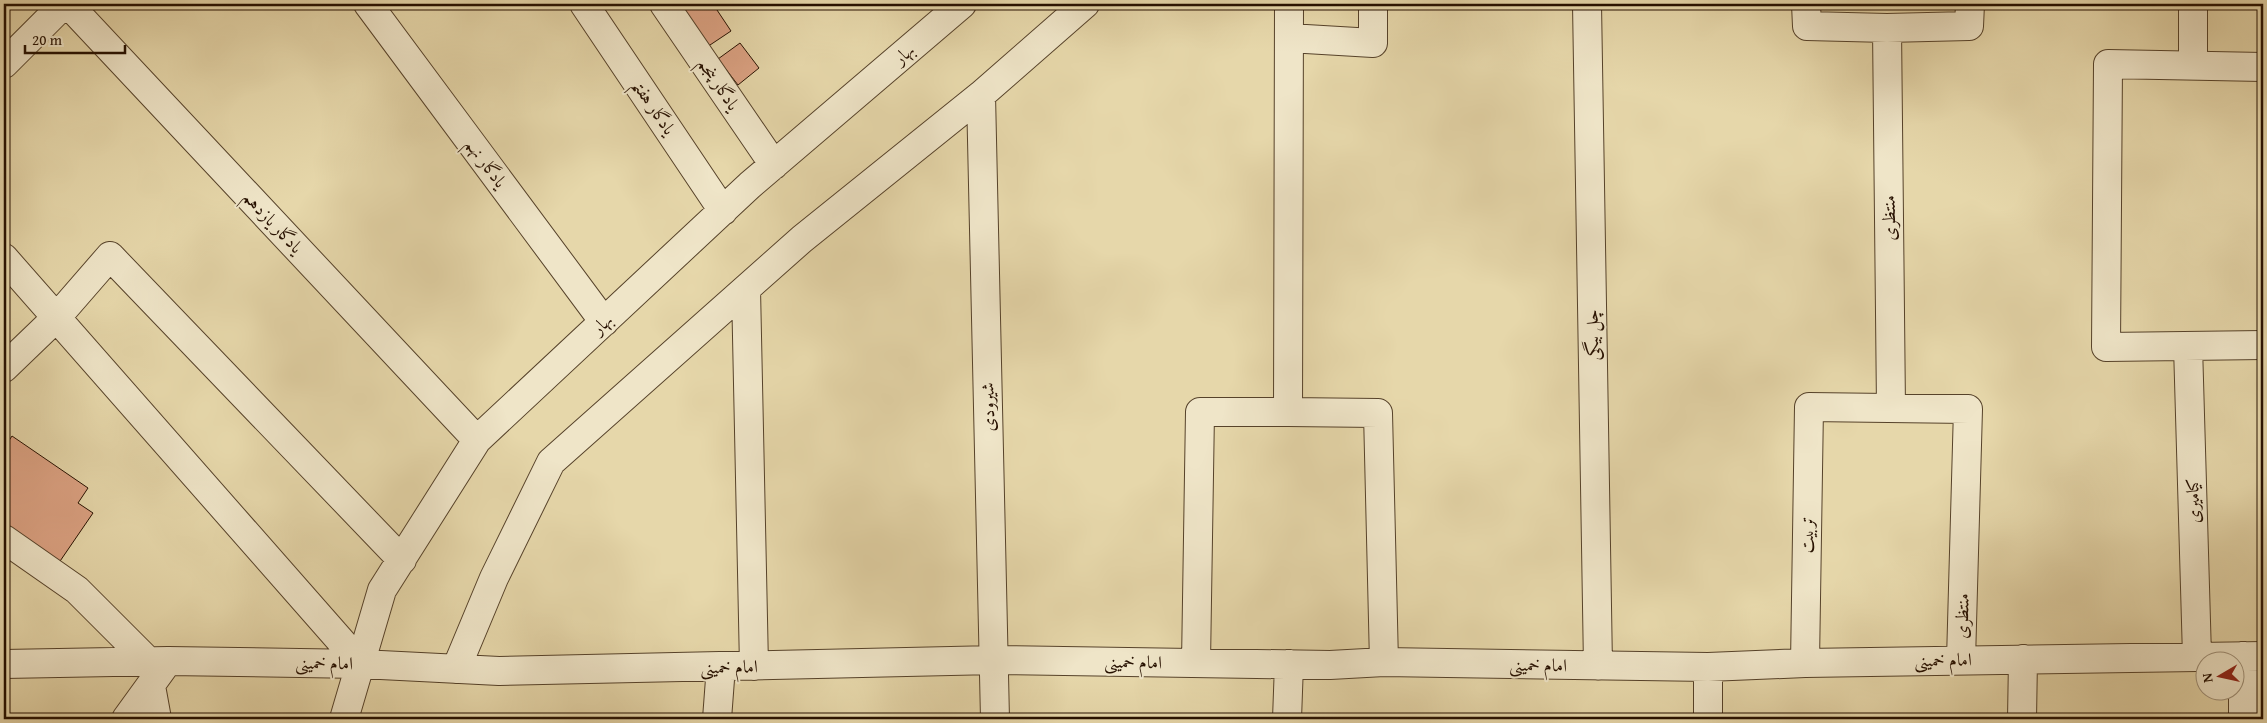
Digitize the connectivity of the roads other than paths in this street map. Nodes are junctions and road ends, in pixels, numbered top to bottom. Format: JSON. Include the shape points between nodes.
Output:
{"nodes":[{"id":1,"x":66,"y":4,"type":"edge"},
{"id":2,"x":368,"y":4,"type":"edge"},
{"id":3,"x":584,"y":4,"type":"edge"},
{"id":4,"x":664,"y":4,"type":"edge"},
{"id":5,"x":962,"y":4,"type":"edge"},
{"id":6,"x":1086,"y":4,"type":"edge"},
{"id":7,"x":1289,"y":4,"type":"edge"},
{"id":8,"x":1373,"y":4,"type":"edge"},
{"id":9,"x":1587,"y":4,"type":"edge"},
{"id":10,"x":1806,"y":4,"type":"edge"},
{"id":11,"x":1970,"y":4,"type":"edge"},
{"id":12,"x":2193,"y":4,"type":"edge"},
{"id":13,"x":1887,"y":28,"type":"junction"},
{"id":14,"x":1289,"y":38,"type":"junction"},
{"id":15,"x":4,"y":64,"type":"edge"},
{"id":16,"x":2193,"y":65,"type":"junction"},
{"id":17,"x":2263,"y":66,"type":"edge"},
{"id":18,"x":981,"y":95,"type":"junction"},
{"id":19,"x":774,"y":165,"type":"junction"},
{"id":20,"x":723,"y":211,"type":"junction"},
{"id":21,"x":4,"y":258,"type":"edge"},
{"id":22,"x":746,"y":289,"type":"junction"},
{"id":23,"x":57,"y":317,"type":"junction"},
{"id":24,"x":604,"y":322,"type":"junction"},
{"id":25,"x":2263,"y":345,"type":"edge"},
{"id":26,"x":2188,"y":346,"type":"junction"},
{"id":27,"x":4,"y":368,"type":"edge"},
{"id":28,"x":1809,"y":407,"type":"joint"},
{"id":29,"x":1892,"y":408,"type":"junction"},
{"id":30,"x":1288,"y":412,"type":"junction"},
{"id":31,"x":477,"y":440,"type":"junction"},
{"id":32,"x":4,"y":539,"type":"edge"},
{"id":33,"x":402,"y":560,"type":"junction"},
{"id":34,"x":2197,"y":650,"type":"edge"},
{"id":35,"x":2194,"y":656,"type":"edge"},
{"id":36,"x":2253,"y":656,"type":"edge"},
{"id":37,"x":2023,"y":659,"type":"junction"},
{"id":38,"x":995,"y":660,"type":"junction"},
{"id":39,"x":1961,"y":660,"type":"junction"},
{"id":40,"x":1384,"y":662,"type":"junction"},
{"id":41,"x":1196,"y":663,"type":"junction"},
{"id":42,"x":1805,"y":663,"type":"junction"},
{"id":43,"x":4,"y":664,"type":"edge"},
{"id":44,"x":361,"y":664,"type":"junction"},
{"id":45,"x":1289,"y":664,"type":"junction"},
{"id":46,"x":721,"y":666,"type":"junction"},
{"id":47,"x":754,"y":666,"type":"junction"},
{"id":48,"x":1598,"y":666,"type":"junction"},
{"id":49,"x":1708,"y":667,"type":"junction"},
{"id":50,"x":156,"y":669,"type":"junction"},
{"id":51,"x":456,"y":669,"type":"junction"},
{"id":52,"x":126,"y":719,"type":"edge"},
{"id":53,"x":157,"y":719,"type":"edge"},
{"id":54,"x":344,"y":719,"type":"edge"},
{"id":55,"x":717,"y":719,"type":"edge"},
{"id":56,"x":994,"y":719,"type":"edge"},
{"id":57,"x":1287,"y":719,"type":"edge"},
{"id":58,"x":1708,"y":719,"type":"edge"},
{"id":59,"x":2022,"y":719,"type":"edge"},
{"id":60,"x":2243,"y":719,"type":"edge"}],
"edges":[{"from":1,"to":15,"type":"street"},
{"from":1,"to":31,"type":"street","name":"یادگار یازدهم"},
{"from":2,"to":24,"type":"street","name":"یادگار نهم"},
{"from":3,"to":20,"type":"street","name":"یادگار هفتم"},
{"from":4,"to":19,"type":"street","name":"یادگار پنجم"},
{"from":5,"to":19,"type":"street","name":"بهار"},
{"from":6,"to":18,"type":"street"},
{"from":7,"to":14,"type":"street"},
{"from":8,"to":14,"type":"street","via":[[1373,43]]},
{"from":9,"to":48,"type":"street","name":"چل بیگی"},
{"from":10,"to":13,"type":"street","via":[[1807,26]]},
{"from":11,"to":13,"type":"street","via":[[1969,26]]},
{"from":12,"to":16,"type":"street"},
{"from":13,"to":29,"type":"street","name":"منتظری"},
{"from":14,"to":30,"type":"street"},
{"from":16,"to":17,"type":"street"},
{"from":16,"to":26,"type":"street","via":[[2108,64],[2106,347]]},
{"from":18,"to":22,"type":"street","via":[[802,239]]},
{"from":18,"to":38,"type":"street","name":"شیرودی"},
{"from":19,"to":20,"type":"street","name":"بهار"},
{"from":20,"to":24,"type":"street","name":"بهار"},
{"from":21,"to":23,"type":"street"},
{"from":22,"to":47,"type":"street"},
{"from":22,"to":51,"type":"street","via":[[551,462],[494,578]]},
{"from":23,"to":27,"type":"street"},
{"from":23,"to":33,"type":"street","via":[[110,256]]},
{"from":23,"to":44,"type":"street"},
{"from":24,"to":31,"type":"street","name":"بهار"},
{"from":25,"to":26,"type":"street"},
{"from":26,"to":34,"type":"street","name":"کیامیری"},
{"from":28,"to":29,"type":"street","name":"منتظری"},
{"from":28,"to":42,"type":"street","name":"تربیت"},
{"from":29,"to":39,"type":"street","name":"منتظری","via":[[1968,409]]},
{"from":30,"to":40,"type":"street","via":[[1378,413]]},
{"from":30,"to":41,"type":"street","via":[[1200,412]]},
{"from":31,"to":33,"type":"street","name":"بهار"},
{"from":32,"to":50,"type":"street","via":[[76,590]]},
{"from":33,"to":44,"type":"street","name":"بهار","via":[[382,590]]},
{"from":35,"to":37,"type":"street","name":"امام خمینی"},
{"from":36,"to":60,"type":"street"},
{"from":37,"to":39,"type":"street","name":"امام خمینی"},
{"from":37,"to":59,"type":"street"},
{"from":38,"to":41,"type":"street","name":"امام خمینی"},
{"from":38,"to":47,"type":"street","name":"امام خمینی"},
{"from":38,"to":56,"type":"street","name":"شیرودی"},
{"from":39,"to":42,"type":"street","name":"امام خمینی"},
{"from":40,"to":45,"type":"street","name":"امام خمینی"},
{"from":40,"to":48,"type":"street","name":"امام خمینی"},
{"from":41,"to":45,"type":"street","name":"امام خمینی"},
{"from":42,"to":49,"type":"street","name":"امام خمینی"},
{"from":43,"to":50,"type":"street","name":"امام خمینی"},
{"from":44,"to":50,"type":"street","name":"امام خمینی"},
{"from":44,"to":51,"type":"street","name":"امام خمینی"},
{"from":44,"to":54,"type":"street","name":"بهار"},
{"from":45,"to":57,"type":"street"},
{"from":46,"to":47,"type":"street","name":"امام خمینی"},
{"from":46,"to":51,"type":"street","name":"امام خمینی"},
{"from":46,"to":55,"type":"street"},
{"from":48,"to":49,"type":"street","name":"امام خمینی"},
{"from":49,"to":58,"type":"street"},
{"from":50,"to":52,"type":"street"},
{"from":50,"to":53,"type":"street"}]}
